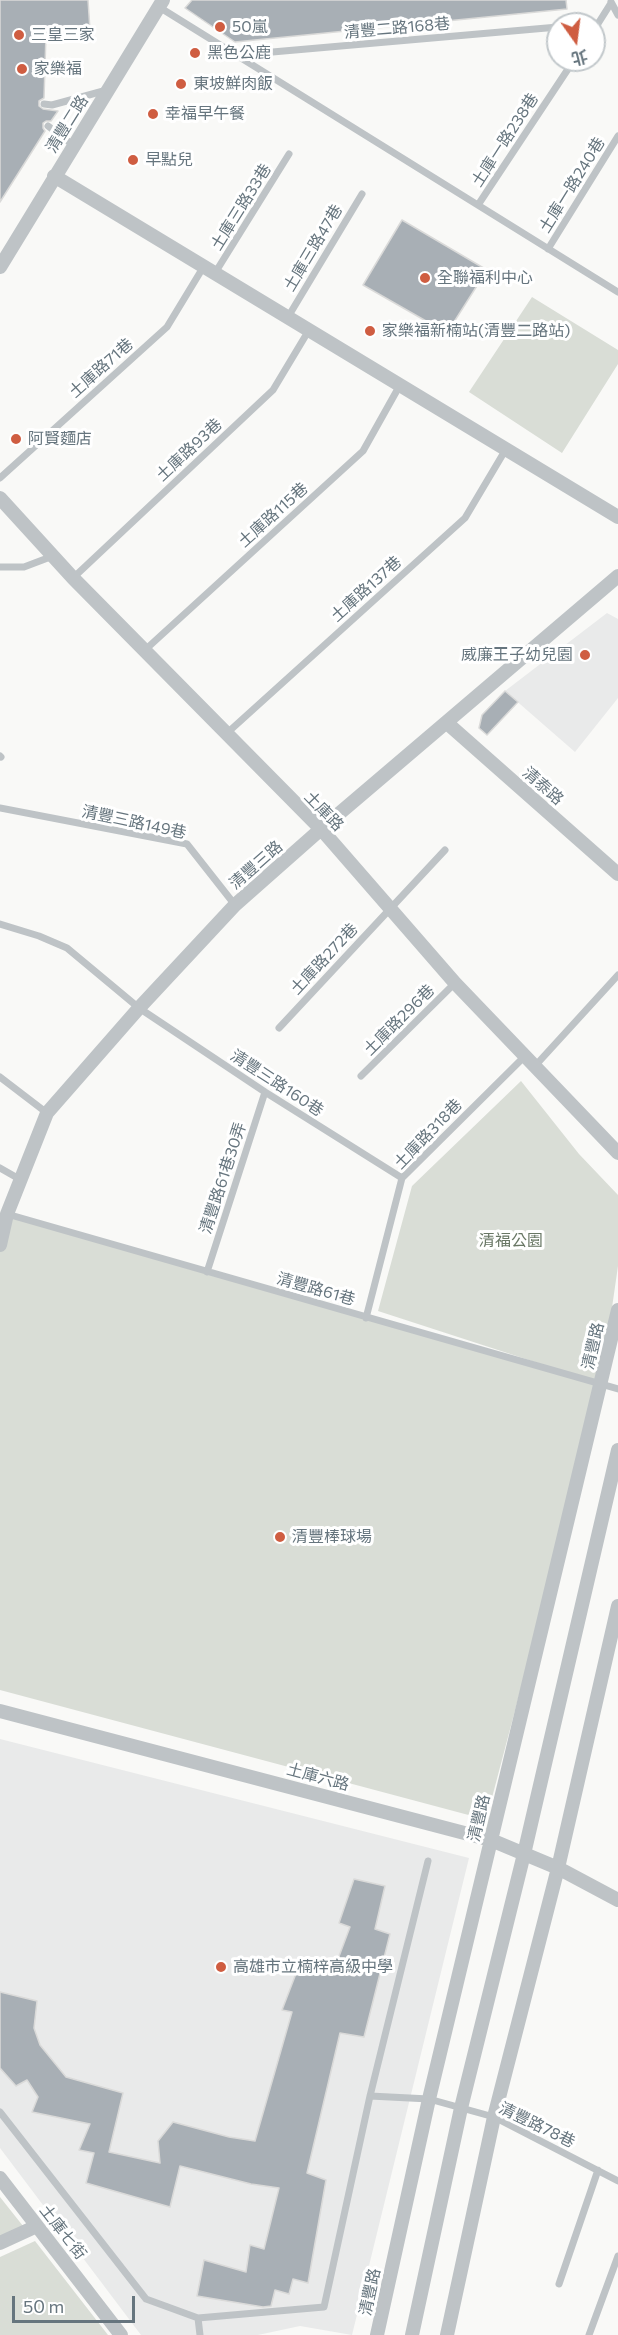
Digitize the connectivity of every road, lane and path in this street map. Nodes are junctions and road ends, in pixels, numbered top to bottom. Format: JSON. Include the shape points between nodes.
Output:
{"nodes":[{"id":1,"x":610,"y":2,"type":"edge"},
{"id":2,"x":161,"y":3,"type":"edge"},
{"id":3,"x":618,"y":15,"type":"edge"},
{"id":4,"x":546,"y":28,"type":"edge"},
{"id":5,"x":238,"y":56,"type":"junction"},
{"id":6,"x":566,"y":72,"type":"edge"},
{"id":7,"x":107,"y":90,"type":"junction"},
{"id":8,"x":44,"y":104,"type":"dead end"},
{"id":9,"x":48,"y":126,"type":"dead end"},
{"id":10,"x":618,"y":136,"type":"edge"},
{"id":11,"x":73,"y":145,"type":"junction"},
{"id":12,"x":289,"y":154,"type":"dead end"},
{"id":13,"x":54,"y":176,"type":"junction"},
{"id":14,"x":362,"y":194,"type":"dead end"},
{"id":15,"x":478,"y":205,"type":"junction"},
{"id":16,"x":548,"y":249,"type":"junction"},
{"id":17,"x":0,"y":267,"type":"edge"},
{"id":18,"x":210,"y":270,"type":"junction"},
{"id":19,"x":617,"y":290,"type":"edge"},
{"id":20,"x":288,"y":317,"type":"junction"},
{"id":21,"x":309,"y":330,"type":"junction"},
{"id":22,"x":400,"y":385,"type":"junction"},
{"id":23,"x":506,"y":449,"type":"junction"},
{"id":24,"x":0,"y":478,"type":"edge"},
{"id":25,"x":0,"y":498,"type":"edge"},
{"id":26,"x":618,"y":517,"type":"edge"},
{"id":27,"x":53,"y":556,"type":"junction"},
{"id":28,"x":0,"y":567,"type":"edge"},
{"id":29,"x":618,"y":576,"type":"edge"},
{"id":30,"x":73,"y":578,"type":"junction"},
{"id":31,"x":145,"y":650,"type":"junction"},
{"id":32,"x":447,"y":723,"type":"junction"},
{"id":33,"x":226,"y":734,"type":"junction"},
{"id":34,"x":0,"y":808,"type":"edge"},
{"id":35,"x":321,"y":830,"type":"junction"},
{"id":36,"x":445,"y":850,"type":"dead end"},
{"id":37,"x":618,"y":874,"type":"edge"},
{"id":38,"x":236,"y":905,"type":"junction"},
{"id":39,"x":389,"y":908,"type":"junction"},
{"id":40,"x":0,"y":924,"type":"edge"},
{"id":41,"x":618,"y":975,"type":"edge"},
{"id":42,"x":455,"y":983,"type":"junction"},
{"id":43,"x":139,"y":1008,"type":"junction"},
{"id":44,"x":279,"y":1028,"type":"dead end"},
{"id":45,"x":529,"y":1062,"type":"junction"},
{"id":46,"x":361,"y":1076,"type":"dead end"},
{"id":47,"x":0,"y":1077,"type":"edge"},
{"id":48,"x":265,"y":1092,"type":"junction"},
{"id":49,"x":47,"y":1113,"type":"junction"},
{"id":50,"x":618,"y":1153,"type":"edge"},
{"id":51,"x":0,"y":1168,"type":"edge"},
{"id":52,"x":402,"y":1178,"type":"junction"},
{"id":53,"x":21,"y":1180,"type":"junction"},
{"id":54,"x":7,"y":1214,"type":"junction"},
{"id":55,"x":0,"y":1245,"type":"edge"},
{"id":56,"x":207,"y":1272,"type":"junction"},
{"id":57,"x":618,"y":1310,"type":"edge"},
{"id":58,"x":366,"y":1318,"type":"junction"},
{"id":59,"x":601,"y":1384,"type":"junction"},
{"id":60,"x":618,"y":1389,"type":"edge"},
{"id":61,"x":618,"y":1450,"type":"edge"},
{"id":62,"x":618,"y":1606,"type":"edge"},
{"id":63,"x":0,"y":1712,"type":"edge"},
{"id":64,"x":491,"y":1840,"type":"junction"},
{"id":65,"x":524,"y":1854,"type":"junction"},
{"id":66,"x":429,"y":1861,"type":"dead end"},
{"id":67,"x":558,"y":1869,"type":"junction"},
{"id":68,"x":618,"y":1900,"type":"edge"},
{"id":69,"x":370,"y":2096,"type":"junction"},
{"id":70,"x":429,"y":2099,"type":"junction"},
{"id":71,"x":461,"y":2108,"type":"junction"},
{"id":72,"x":0,"y":2112,"type":"edge"},
{"id":73,"x":494,"y":2117,"type":"junction"},
{"id":74,"x":598,"y":2170,"type":"junction"},
{"id":75,"x":616,"y":2177,"type":"edge"},
{"id":76,"x":0,"y":2178,"type":"edge"},
{"id":77,"x":37,"y":2226,"type":"junction"},
{"id":78,"x":0,"y":2243,"type":"edge"},
{"id":79,"x":618,"y":2256,"type":"edge"},
{"id":80,"x":559,"y":2283,"type":"dead end"},
{"id":81,"x":198,"y":2318,"type":"junction"},
{"id":82,"x":122,"y":2335,"type":"edge"},
{"id":83,"x":200,"y":2335,"type":"edge"},
{"id":84,"x":377,"y":2335,"type":"edge"},
{"id":85,"x":412,"y":2335,"type":"edge"},
{"id":86,"x":447,"y":2335,"type":"edge"},
{"id":87,"x":589,"y":2335,"type":"edge"}],
"edges":[{"from":1,"to":3,"type":"lane"},
{"from":2,"to":5,"type":"lane"},
{"from":2,"to":7,"type":"street","name":"清豐二路"},
{"from":4,"to":5,"type":"lane","name":"清豐二路168巷"},
{"from":5,"to":15,"type":"lane"},
{"from":6,"to":15,"type":"lane","name":"土庫一路238巷"},
{"from":7,"to":8,"type":"lane"},
{"from":7,"to":11,"type":"street","name":"清豐二路"},
{"from":9,"to":11,"type":"lane"},
{"from":10,"to":16,"type":"lane","name":"土庫一路240巷"},
{"from":11,"to":13,"type":"street","name":"清豐二路"},
{"from":12,"to":18,"type":"lane","name":"土庫三路33巷"},
{"from":13,"to":17,"type":"street","name":"清豐二路"},
{"from":13,"to":18,"type":"street"},
{"from":14,"to":20,"type":"lane","name":"土庫三路47巷"},
{"from":15,"to":16,"type":"lane"},
{"from":16,"to":19,"type":"lane"},
{"from":18,"to":20,"type":"street"},
{"from":18,"to":24,"type":"lane","name":"土庫路71巷","via":[[167,327]]},
{"from":20,"to":21,"type":"street"},
{"from":21,"to":22,"type":"street"},
{"from":21,"to":30,"type":"lane","name":"土庫路93巷","via":[[273,390]]},
{"from":22,"to":23,"type":"street"},
{"from":22,"to":31,"type":"lane","name":"土庫路115巷","via":[[363,451]]},
{"from":23,"to":26,"type":"street"},
{"from":23,"to":33,"type":"lane","name":"土庫路137巷","via":[[465,518]]},
{"from":25,"to":27,"type":"street","name":"土庫路"},
{"from":27,"to":28,"type":"lane","via":[[24,567]]},
{"from":27,"to":30,"type":"street","name":"土庫路"},
{"from":29,"to":32,"type":"street","name":"清豐三路"},
{"from":30,"to":31,"type":"street","name":"土庫路"},
{"from":31,"to":33,"type":"street","name":"土庫路"},
{"from":32,"to":35,"type":"street","name":"清豐三路"},
{"from":32,"to":37,"type":"street","name":"清泰路"},
{"from":33,"to":35,"type":"street","name":"土庫路"},
{"from":34,"to":38,"type":"lane","name":"清豐三路149巷","via":[[187,844]]},
{"from":35,"to":38,"type":"street","name":"清豐三路"},
{"from":35,"to":39,"type":"street","name":"土庫路"},
{"from":36,"to":39,"type":"lane","name":"土庫路272巷"},
{"from":38,"to":43,"type":"street","name":"清豐三路"},
{"from":39,"to":42,"type":"street","name":"土庫路"},
{"from":39,"to":44,"type":"lane","name":"土庫路272巷"},
{"from":40,"to":43,"type":"lane","name":"清豐三路160巷","via":[[67,948]]},
{"from":41,"to":45,"type":"lane","name":"土庫路318巷"},
{"from":42,"to":45,"type":"street","name":"土庫路"},
{"from":42,"to":46,"type":"lane","name":"土庫路296巷"},
{"from":43,"to":48,"type":"lane","name":"清豐三路160巷"},
{"from":43,"to":49,"type":"street","name":"清豐三路"},
{"from":45,"to":50,"type":"street","name":"土庫路"},
{"from":45,"to":52,"type":"lane","name":"土庫路318巷"},
{"from":47,"to":49,"type":"lane"},
{"from":48,"to":52,"type":"lane","name":"清豐三路160巷"},
{"from":48,"to":56,"type":"lane","name":"清豐路61巷30弄"},
{"from":49,"to":53,"type":"street","name":"清豐三路"},
{"from":51,"to":53,"type":"lane"},
{"from":52,"to":58,"type":"lane","name":"土庫路318巷"},
{"from":53,"to":54,"type":"street","name":"清豐三路"},
{"from":54,"to":55,"type":"street","name":"清豐三路"},
{"from":54,"to":56,"type":"lane","name":"清豐路61巷"},
{"from":56,"to":58,"type":"lane","name":"清豐路61巷"},
{"from":57,"to":59,"type":"street","name":"清豐路"},
{"from":58,"to":59,"type":"lane","name":"清豐路61巷"},
{"from":59,"to":60,"type":"lane","name":"清豐路61巷"},
{"from":59,"to":64,"type":"street","name":"清豐路"},
{"from":61,"to":65,"type":"street"},
{"from":62,"to":67,"type":"street"},
{"from":63,"to":64,"type":"street","name":"土庫六路"},
{"from":64,"to":65,"type":"street","name":"土庫六路"},
{"from":64,"to":70,"type":"street","name":"清豐路"},
{"from":65,"to":67,"type":"street","name":"土庫六路"},
{"from":65,"to":71,"type":"street"},
{"from":66,"to":69,"type":"lane"},
{"from":67,"to":68,"type":"street","name":"土庫六路"},
{"from":67,"to":73,"type":"street"},
{"from":69,"to":70,"type":"lane","name":"清豐路78巷"},
{"from":69,"to":81,"type":"lane","via":[[324,2307]]},
{"from":70,"to":71,"type":"lane","name":"清豐路78巷"},
{"from":70,"to":84,"type":"street","name":"清豐路"},
{"from":71,"to":73,"type":"lane","name":"清豐路78巷"},
{"from":71,"to":85,"type":"street"},
{"from":72,"to":81,"type":"lane","via":[[147,2299]]},
{"from":73,"to":74,"type":"lane","name":"清豐路78巷"},
{"from":73,"to":86,"type":"street"},
{"from":74,"to":75,"type":"lane","name":"清豐路78巷"},
{"from":74,"to":80,"type":"lane"},
{"from":76,"to":77,"type":"street","name":"土庫七街"},
{"from":77,"to":78,"type":"street"},
{"from":77,"to":82,"type":"street","name":"土庫七街"},
{"from":79,"to":87,"type":"lane"},
{"from":81,"to":83,"type":"lane"}]}
